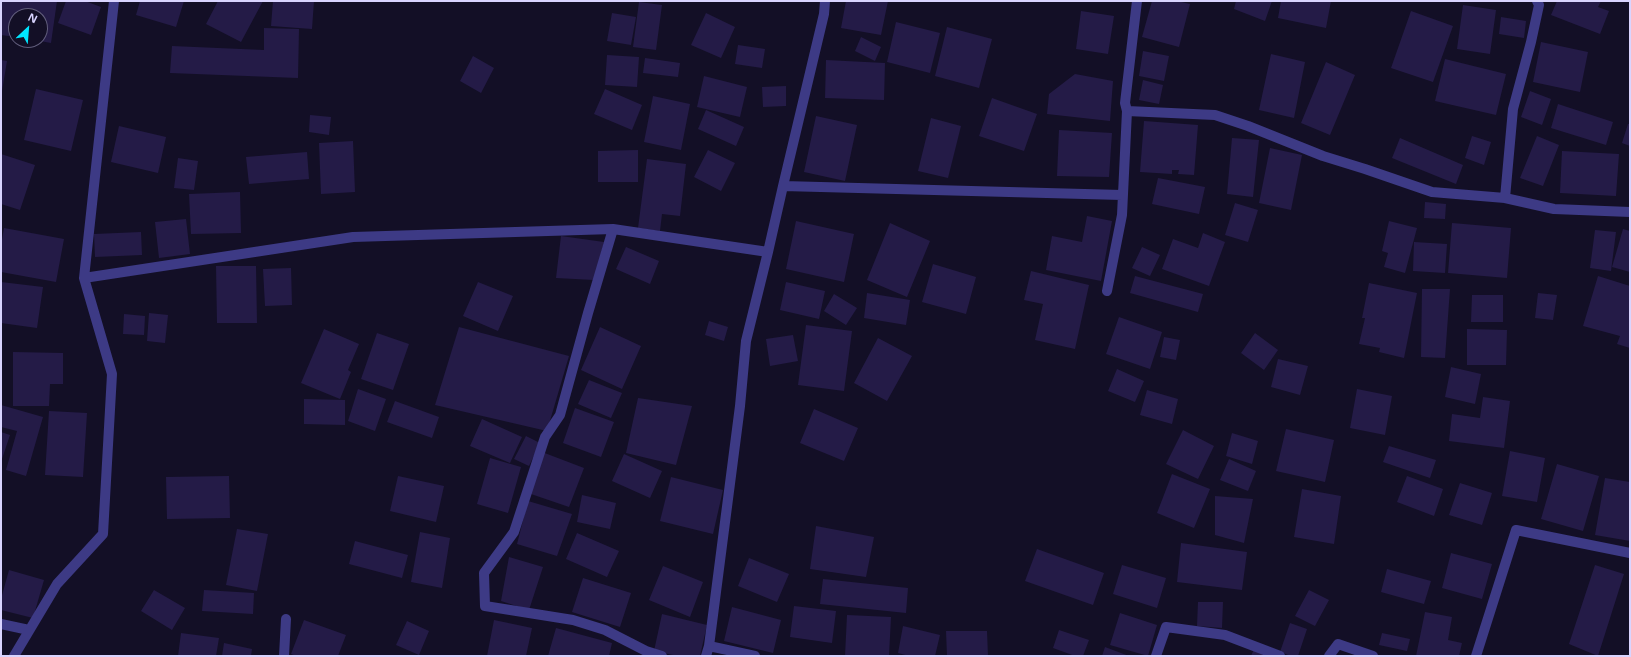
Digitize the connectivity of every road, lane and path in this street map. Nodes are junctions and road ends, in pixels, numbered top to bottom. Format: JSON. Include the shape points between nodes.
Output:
{"nodes":[{"id":1,"x":114,"y":1,"type":"edge"},
{"id":2,"x":825,"y":1,"type":"edge"},
{"id":3,"x":1137,"y":1,"type":"edge"},
{"id":4,"x":1537,"y":1,"type":"edge"},
{"id":5,"x":1127,"y":111,"type":"junction"},
{"id":6,"x":783,"y":186,"type":"junction"},
{"id":7,"x":1122,"y":194,"type":"junction"},
{"id":8,"x":1505,"y":198,"type":"junction"},
{"id":9,"x":1630,"y":212,"type":"edge"},
{"id":10,"x":613,"y":230,"type":"junction"},
{"id":11,"x":768,"y":252,"type":"junction"},
{"id":12,"x":84,"y":278,"type":"junction"},
{"id":13,"x":1107,"y":291,"type":"dead end"},
{"id":14,"x":1630,"y":553,"type":"edge"},
{"id":15,"x":286,"y":619,"type":"dead end"},
{"id":16,"x":1,"y":624,"type":"edge"},
{"id":17,"x":29,"y":630,"type":"junction"},
{"id":18,"x":709,"y":646,"type":"junction"},
{"id":19,"x":14,"y":656,"type":"edge"},
{"id":20,"x":284,"y":656,"type":"edge"},
{"id":21,"x":662,"y":656,"type":"edge"},
{"id":22,"x":706,"y":656,"type":"edge"},
{"id":23,"x":755,"y":656,"type":"edge"},
{"id":24,"x":1156,"y":656,"type":"edge"},
{"id":25,"x":1280,"y":656,"type":"edge"},
{"id":26,"x":1329,"y":656,"type":"edge"},
{"id":27,"x":1373,"y":656,"type":"edge"},
{"id":28,"x":1476,"y":656,"type":"edge"}],
"edges":[{"from":1,"to":12,"type":"street"},
{"from":2,"to":6,"type":"street"},
{"from":3,"to":5,"type":"street","via":[[1125,103]]},
{"from":4,"to":8,"type":"street","via":[[1539,5],[1531,42],[1513,109]]},
{"from":5,"to":7,"type":"street"},
{"from":5,"to":8,"type":"street","via":[[1215,115],[1323,156],[1432,192]]},
{"from":6,"to":7,"type":"street"},
{"from":6,"to":11,"type":"street"},
{"from":7,"to":13,"type":"street","via":[[1122,215]]},
{"from":8,"to":9,"type":"street","via":[[1554,209]]},
{"from":10,"to":11,"type":"street"},
{"from":10,"to":12,"type":"street","via":[[353,237]]},
{"from":10,"to":21,"type":"street","via":[[560,415],[545,437],[514,532],[484,573],[485,606],[573,620],[605,630],[646,651]]},
{"from":11,"to":18,"type":"street","via":[[746,341]]},
{"from":12,"to":17,"type":"street","via":[[112,374],[103,534],[57,584]]},
{"from":14,"to":28,"type":"street","via":[[1516,530]]},
{"from":15,"to":20,"type":"street"},
{"from":16,"to":17,"type":"street"},
{"from":17,"to":19,"type":"street"},
{"from":18,"to":22,"type":"street"},
{"from":18,"to":23,"type":"street"},
{"from":24,"to":25,"type":"street","via":[[1166,627],[1225,635]]},
{"from":26,"to":27,"type":"street","via":[[1338,644]]}]}
